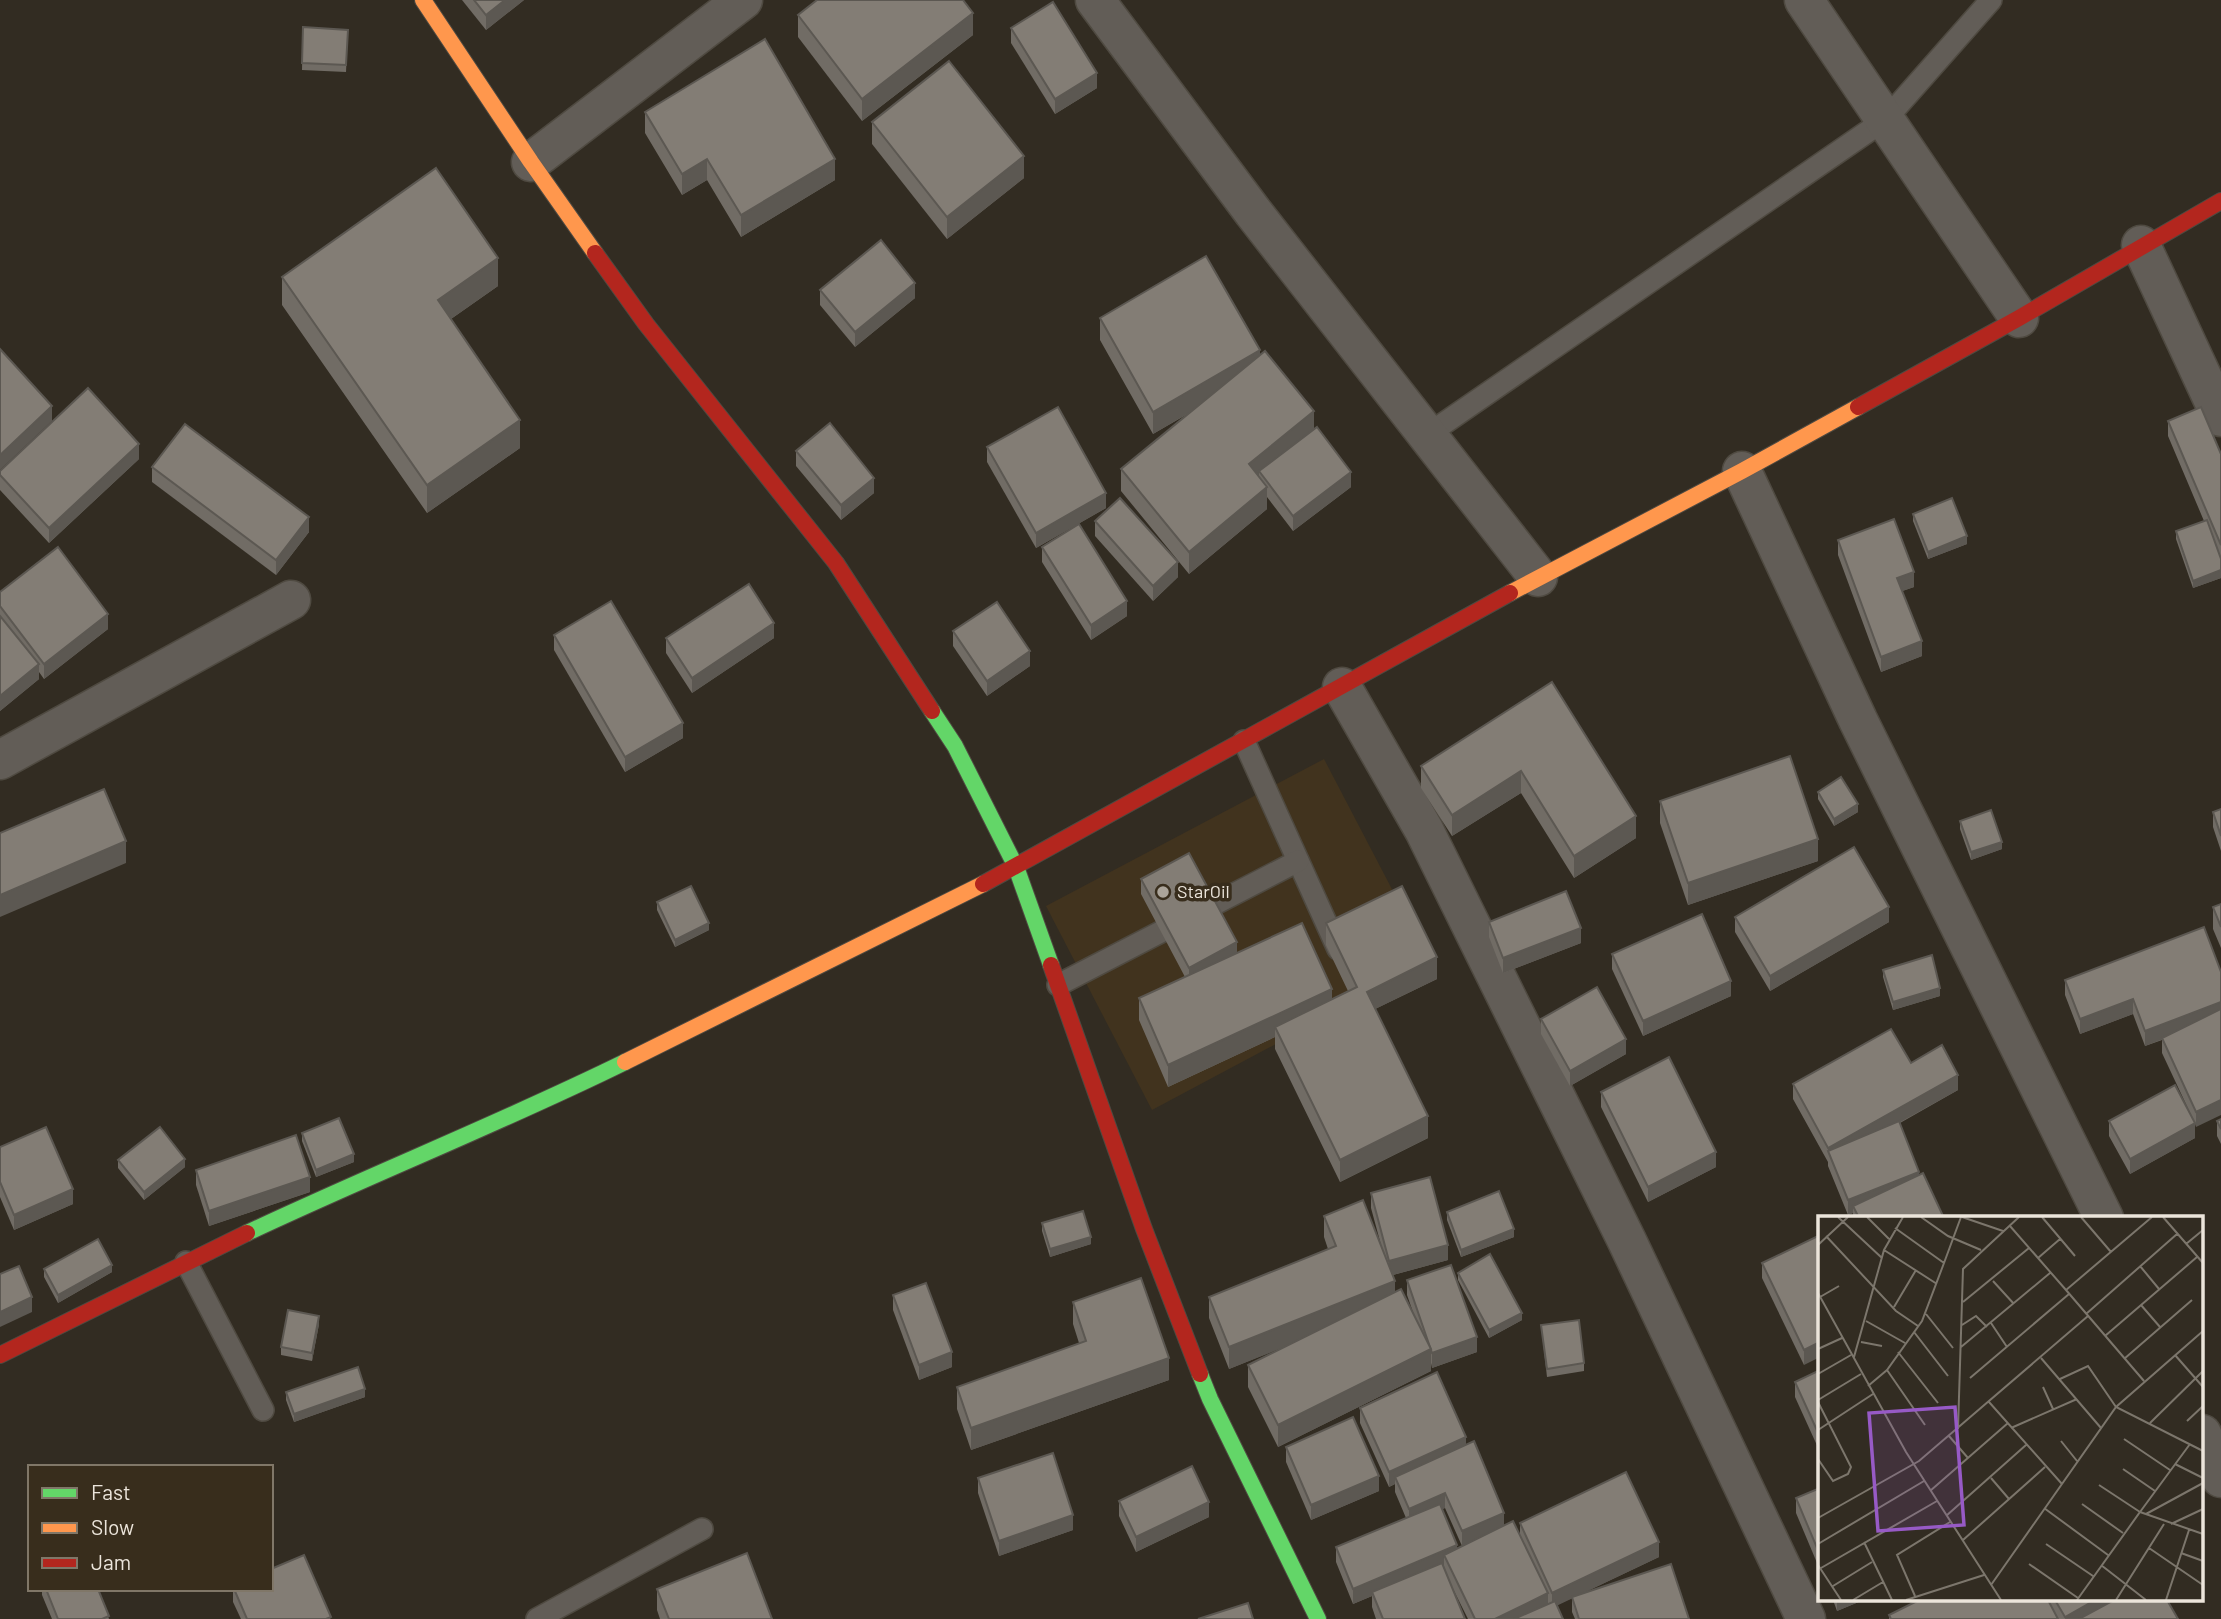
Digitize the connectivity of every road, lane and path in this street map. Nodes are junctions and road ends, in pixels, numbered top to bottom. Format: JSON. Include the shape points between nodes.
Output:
{"nodes":[{"id":1,"x":423,"y":0,"type":"edge"},
{"id":2,"x":743,"y":0,"type":"edge"},
{"id":3,"x":1095,"y":0,"type":"edge"},
{"id":4,"x":1991,"y":0,"type":"edge"},
{"id":5,"x":1814,"y":1,"type":"edge"},
{"id":6,"x":1886,"y":119,"type":"junction"},
{"id":7,"x":531,"y":162,"type":"junction"},
{"id":8,"x":2221,"y":201,"type":"edge"},
{"id":9,"x":2141,"y":245,"type":"junction"},
{"id":10,"x":2019,"y":318,"type":"junction"},
{"id":11,"x":2221,"y":417,"type":"edge"},
{"id":12,"x":1427,"y":435,"type":"junction"},
{"id":13,"x":1742,"y":471,"type":"junction"},
{"id":14,"x":1538,"y":577,"type":"junction"},
{"id":15,"x":291,"y":600,"type":"dead end"},
{"id":16,"x":1342,"y":687,"type":"junction"},
{"id":17,"x":1244,"y":741,"type":"junction"},
{"id":18,"x":0,"y":760,"type":"edge"},
{"id":19,"x":1298,"y":861,"type":"junction"},
{"id":20,"x":1016,"y":867,"type":"junction"},
{"id":21,"x":1347,"y":970,"type":"edge"},
{"id":22,"x":1058,"y":985,"type":"junction"},
{"id":23,"x":2103,"y":1216,"type":"edge"},
{"id":24,"x":186,"y":1262,"type":"junction"},
{"id":25,"x":0,"y":1355,"type":"edge"},
{"id":26,"x":263,"y":1409,"type":"dead end"},
{"id":27,"x":2204,"y":1439,"type":"edge"},
{"id":28,"x":2221,"y":1478,"type":"edge"},
{"id":29,"x":702,"y":1529,"type":"dead end"},
{"id":30,"x":537,"y":1619,"type":"edge"},
{"id":31,"x":1318,"y":1619,"type":"edge"},
{"id":32,"x":1806,"y":1619,"type":"edge"}],
"edges":[{"from":1,"to":7,"type":"main road"},
{"from":2,"to":7,"type":"street"},
{"from":3,"to":12,"type":"street"},
{"from":4,"to":6,"type":"lane"},
{"from":5,"to":6,"type":"street"},
{"from":6,"to":10,"type":"street"},
{"from":6,"to":12,"type":"lane"},
{"from":7,"to":20,"type":"main road","via":[[646,324],[836,563],[955,746]]},
{"from":8,"to":9,"type":"main road"},
{"from":9,"to":10,"type":"main road"},
{"from":9,"to":11,"type":"street"},
{"from":10,"to":13,"type":"main road"},
{"from":12,"to":14,"type":"street"},
{"from":13,"to":14,"type":"main road"},
{"from":13,"to":23,"type":"street","via":[[1858,720]]},
{"from":14,"to":16,"type":"main road"},
{"from":15,"to":18,"type":"street"},
{"from":16,"to":17,"type":"main road"},
{"from":16,"to":32,"type":"street","via":[[1424,830],[1627,1241]]},
{"from":17,"to":19,"type":"lane"},
{"from":17,"to":20,"type":"main road"},
{"from":19,"to":21,"type":"lane"},
{"from":19,"to":22,"type":"lane"},
{"from":20,"to":22,"type":"main road"},
{"from":20,"to":24,"type":"main road","via":[[547,1100]]},
{"from":22,"to":31,"type":"main road","via":[[1210,1399]]},
{"from":24,"to":25,"type":"main road"},
{"from":24,"to":26,"type":"lane"},
{"from":27,"to":28,"type":"street"},
{"from":29,"to":30,"type":"lane"}]}
